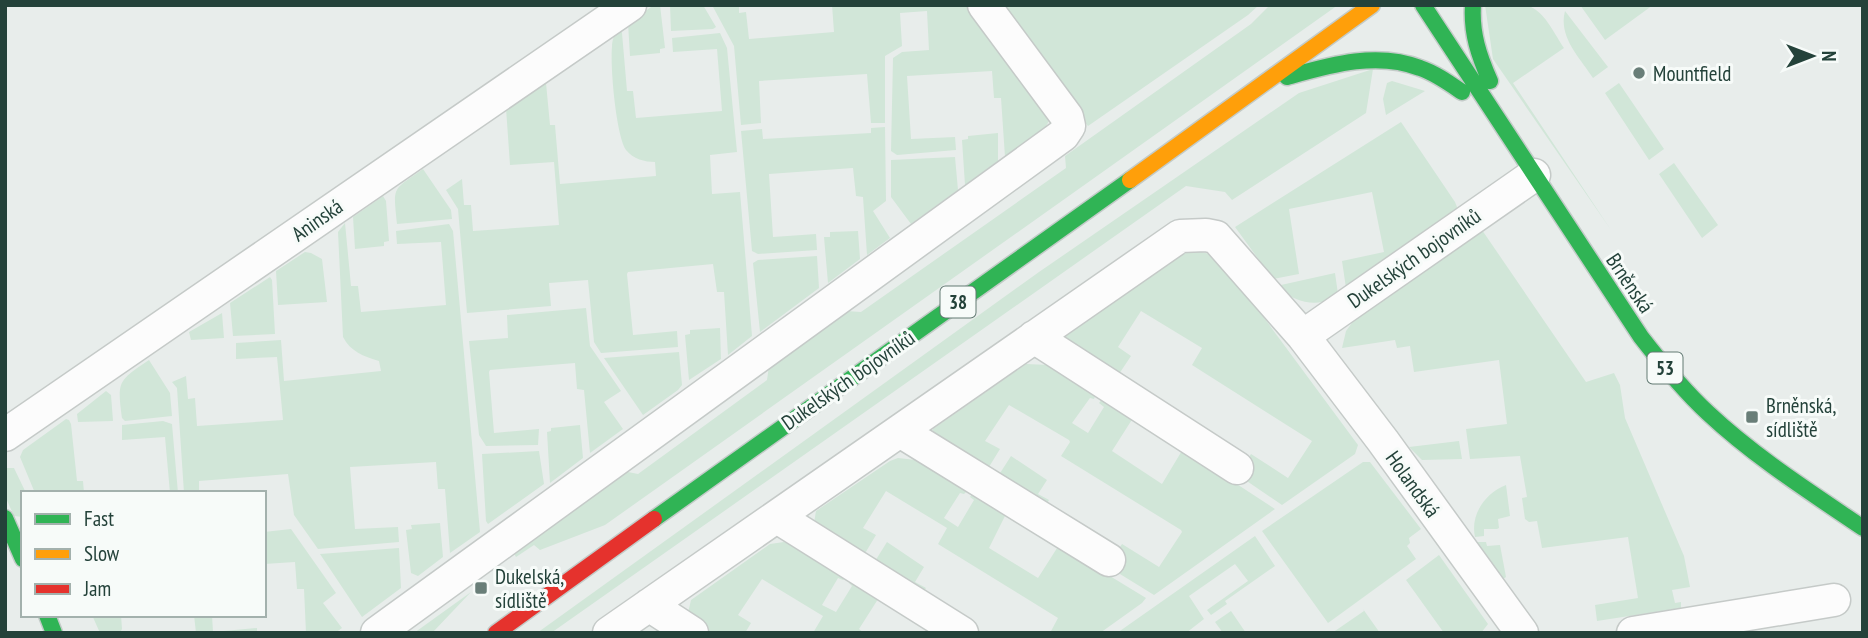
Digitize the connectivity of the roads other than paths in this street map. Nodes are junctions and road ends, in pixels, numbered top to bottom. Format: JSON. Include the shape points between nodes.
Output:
{"nodes":[{"id":1,"x":630,"y":5,"type":"edge"},
{"id":2,"x":984,"y":5,"type":"edge"},
{"id":3,"x":1372,"y":5,"type":"edge"},
{"id":4,"x":1423,"y":5,"type":"edge"},
{"id":5,"x":1472,"y":5,"type":"edge"},
{"id":6,"x":1431,"y":56,"type":"dead end"},
{"id":7,"x":1268,"y":82,"type":"junction"},
{"id":8,"x":1462,"y":92,"type":"junction"},
{"id":9,"x":1528,"y":166,"type":"junction"},
{"id":10,"x":1303,"y":336,"type":"junction"},
{"id":11,"x":1034,"y":337,"type":"junction"},
{"id":12,"x":900,"y":430,"type":"junction"},
{"id":13,"x":5,"y":435,"type":"edge"},
{"id":14,"x":1237,"y":468,"type":"dead end"},
{"id":15,"x":777,"y":517,"type":"junction"},
{"id":16,"x":5,"y":518,"type":"edge"},
{"id":17,"x":1863,"y":528,"type":"edge"},
{"id":18,"x":21,"y":554,"type":"edge"},
{"id":19,"x":1109,"y":561,"type":"dead end"},
{"id":20,"x":1834,"y":600,"type":"dead end"},
{"id":21,"x":649,"y":605,"type":"junction"},
{"id":22,"x":377,"y":633,"type":"edge"},
{"id":23,"x":496,"y":633,"type":"edge"},
{"id":24,"x":609,"y":633,"type":"edge"},
{"id":25,"x":692,"y":633,"type":"edge"},
{"id":26,"x":962,"y":633,"type":"edge"},
{"id":27,"x":1522,"y":633,"type":"edge"},
{"id":28,"x":1633,"y":633,"type":"edge"}],
"edges":[{"from":1,"to":13,"type":"street","name":"Aninská"},
{"from":2,"to":22,"type":"street","via":[[1067,117],[1069,126],[1063,135]]},
{"from":3,"to":7,"type":"main road","name":"Dukelských bojovníků","number":"38"},
{"from":4,"to":9,"type":"main road","name":"Brněnská","number":"53"},
{"from":5,"to":9,"type":"main road","via":[[1474,43]]},
{"from":6,"to":8,"type":"main road"},
{"from":7,"to":8,"type":"main road","via":[[1351,61],[1381,59],[1419,67]]},
{"from":7,"to":23,"type":"main road","name":"Dukelských bojovníků","number":"38"},
{"from":8,"to":9,"type":"main road"},
{"from":9,"to":10,"type":"street","name":"Dukelských bojovníků"},
{"from":9,"to":17,"type":"main road","name":"Brněnská","number":"53","via":[[1641,337],[1689,395],[1751,450]]},
{"from":10,"to":11,"type":"street","via":[[1216,237],[1206,235],[1180,236]]},
{"from":10,"to":27,"type":"street","name":"Holandská"},
{"from":11,"to":12,"type":"street"},
{"from":11,"to":14,"type":"street"},
{"from":12,"to":15,"type":"street"},
{"from":12,"to":19,"type":"street"},
{"from":15,"to":21,"type":"street"},
{"from":15,"to":26,"type":"street"},
{"from":16,"to":18,"type":"main road"},
{"from":20,"to":28,"type":"street"},
{"from":21,"to":24,"type":"street"},
{"from":21,"to":25,"type":"street"}]}
